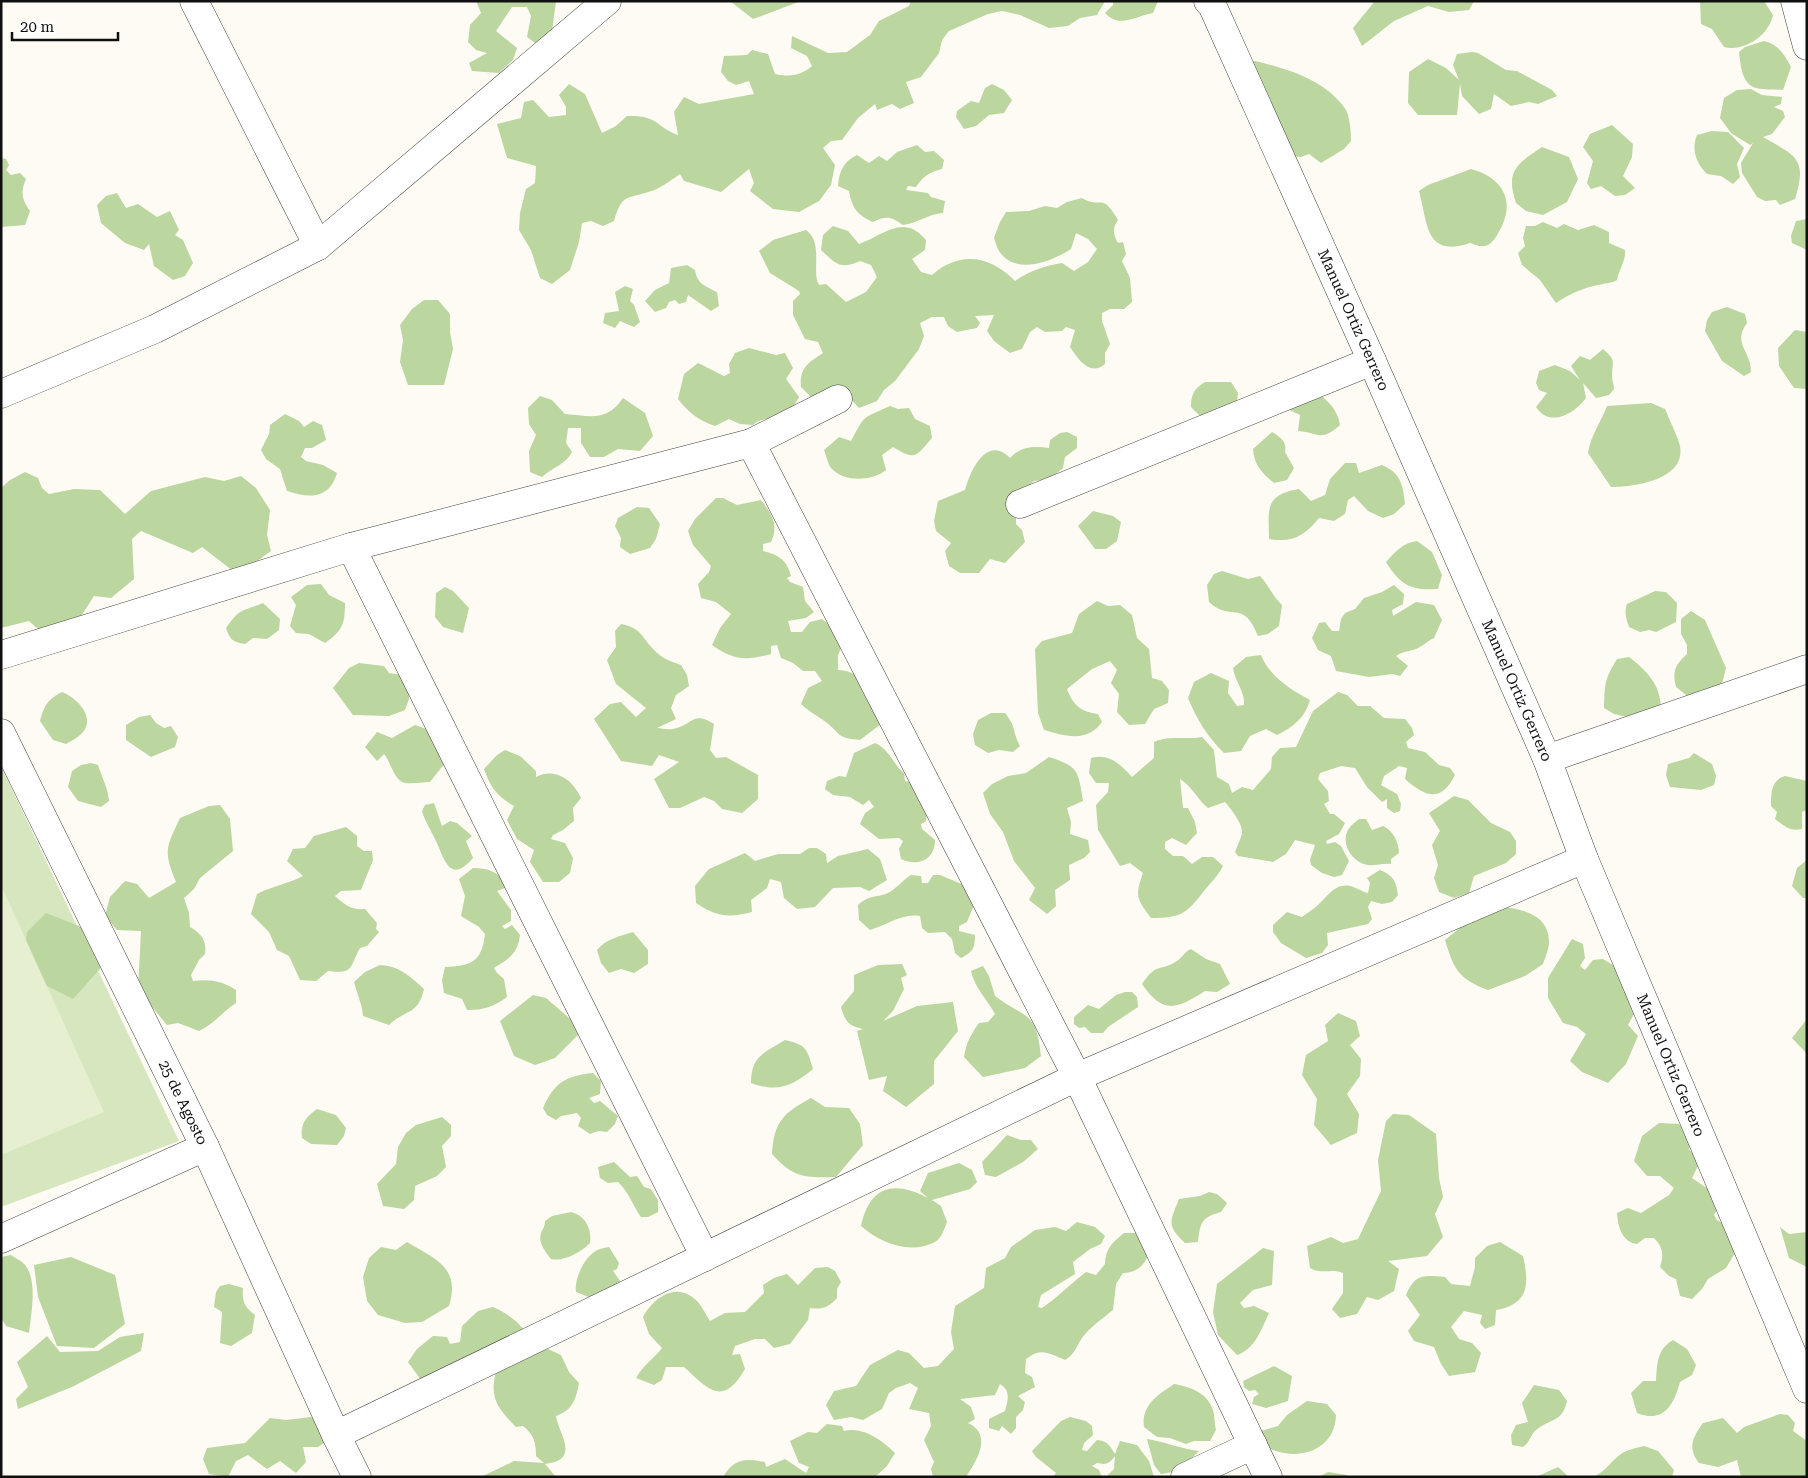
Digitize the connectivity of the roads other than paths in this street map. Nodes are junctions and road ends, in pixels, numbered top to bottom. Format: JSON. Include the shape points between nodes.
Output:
{"nodes":[{"id":1,"x":194,"y":1,"type":"edge"},
{"id":2,"x":607,"y":1,"type":"edge"},
{"id":3,"x":1208,"y":1,"type":"edge"},
{"id":4,"x":1800,"y":5,"type":"edge"},
{"id":5,"x":1807,"y":46,"type":"edge"},
{"id":6,"x":318,"y":246,"type":"junction"},
{"id":7,"x":1372,"y":361,"type":"junction"},
{"id":8,"x":1,"y":394,"type":"edge"},
{"id":9,"x":838,"y":399,"type":"dead end"},
{"id":10,"x":751,"y":443,"type":"junction"},
{"id":11,"x":1020,"y":504,"type":"dead end"},
{"id":12,"x":351,"y":546,"type":"junction"},
{"id":13,"x":1,"y":655,"type":"edge"},
{"id":14,"x":1807,"y":669,"type":"edge"},
{"id":15,"x":1,"y":733,"type":"edge"},
{"id":16,"x":1547,"y":759,"type":"junction"},
{"id":17,"x":1584,"y":859,"type":"junction"},
{"id":18,"x":1077,"y":1076,"type":"junction"},
{"id":19,"x":206,"y":1147,"type":"junction"},
{"id":20,"x":1,"y":1239,"type":"edge"},
{"id":21,"x":705,"y":1257,"type":"junction"},
{"id":22,"x":1807,"y":1389,"type":"edge"},
{"id":23,"x":336,"y":1435,"type":"junction"},
{"id":24,"x":1254,"y":1445,"type":"junction"},
{"id":25,"x":357,"y":1477,"type":"edge"},
{"id":26,"x":1185,"y":1477,"type":"edge"},
{"id":27,"x":1268,"y":1477,"type":"edge"}],
"edges":[{"from":1,"to":6,"type":"street"},
{"from":2,"to":6,"type":"street"},
{"from":3,"to":7,"type":"street","name":"Manuel Ortiz Gerrero"},
{"from":4,"to":5,"type":"street"},
{"from":6,"to":8,"type":"street","via":[[155,329]]},
{"from":7,"to":11,"type":"street"},
{"from":7,"to":16,"type":"street","name":"Manuel Ortiz Gerrero"},
{"from":9,"to":10,"type":"street"},
{"from":10,"to":12,"type":"street"},
{"from":10,"to":18,"type":"street"},
{"from":12,"to":13,"type":"street"},
{"from":12,"to":21,"type":"street"},
{"from":14,"to":16,"type":"street"},
{"from":15,"to":19,"type":"street","name":"25 de Agosto"},
{"from":16,"to":17,"type":"street","name":"Manuel Ortiz Gerrero"},
{"from":17,"to":18,"type":"street"},
{"from":17,"to":22,"type":"street","name":"Manuel Ortiz Gerrero"},
{"from":18,"to":21,"type":"street"},
{"from":18,"to":24,"type":"street"},
{"from":19,"to":20,"type":"street"},
{"from":19,"to":23,"type":"street","name":"25 de Agosto"},
{"from":21,"to":23,"type":"street"},
{"from":23,"to":25,"type":"street","name":"25 de Agosto"},
{"from":24,"to":26,"type":"street"},
{"from":24,"to":27,"type":"street"}]}
